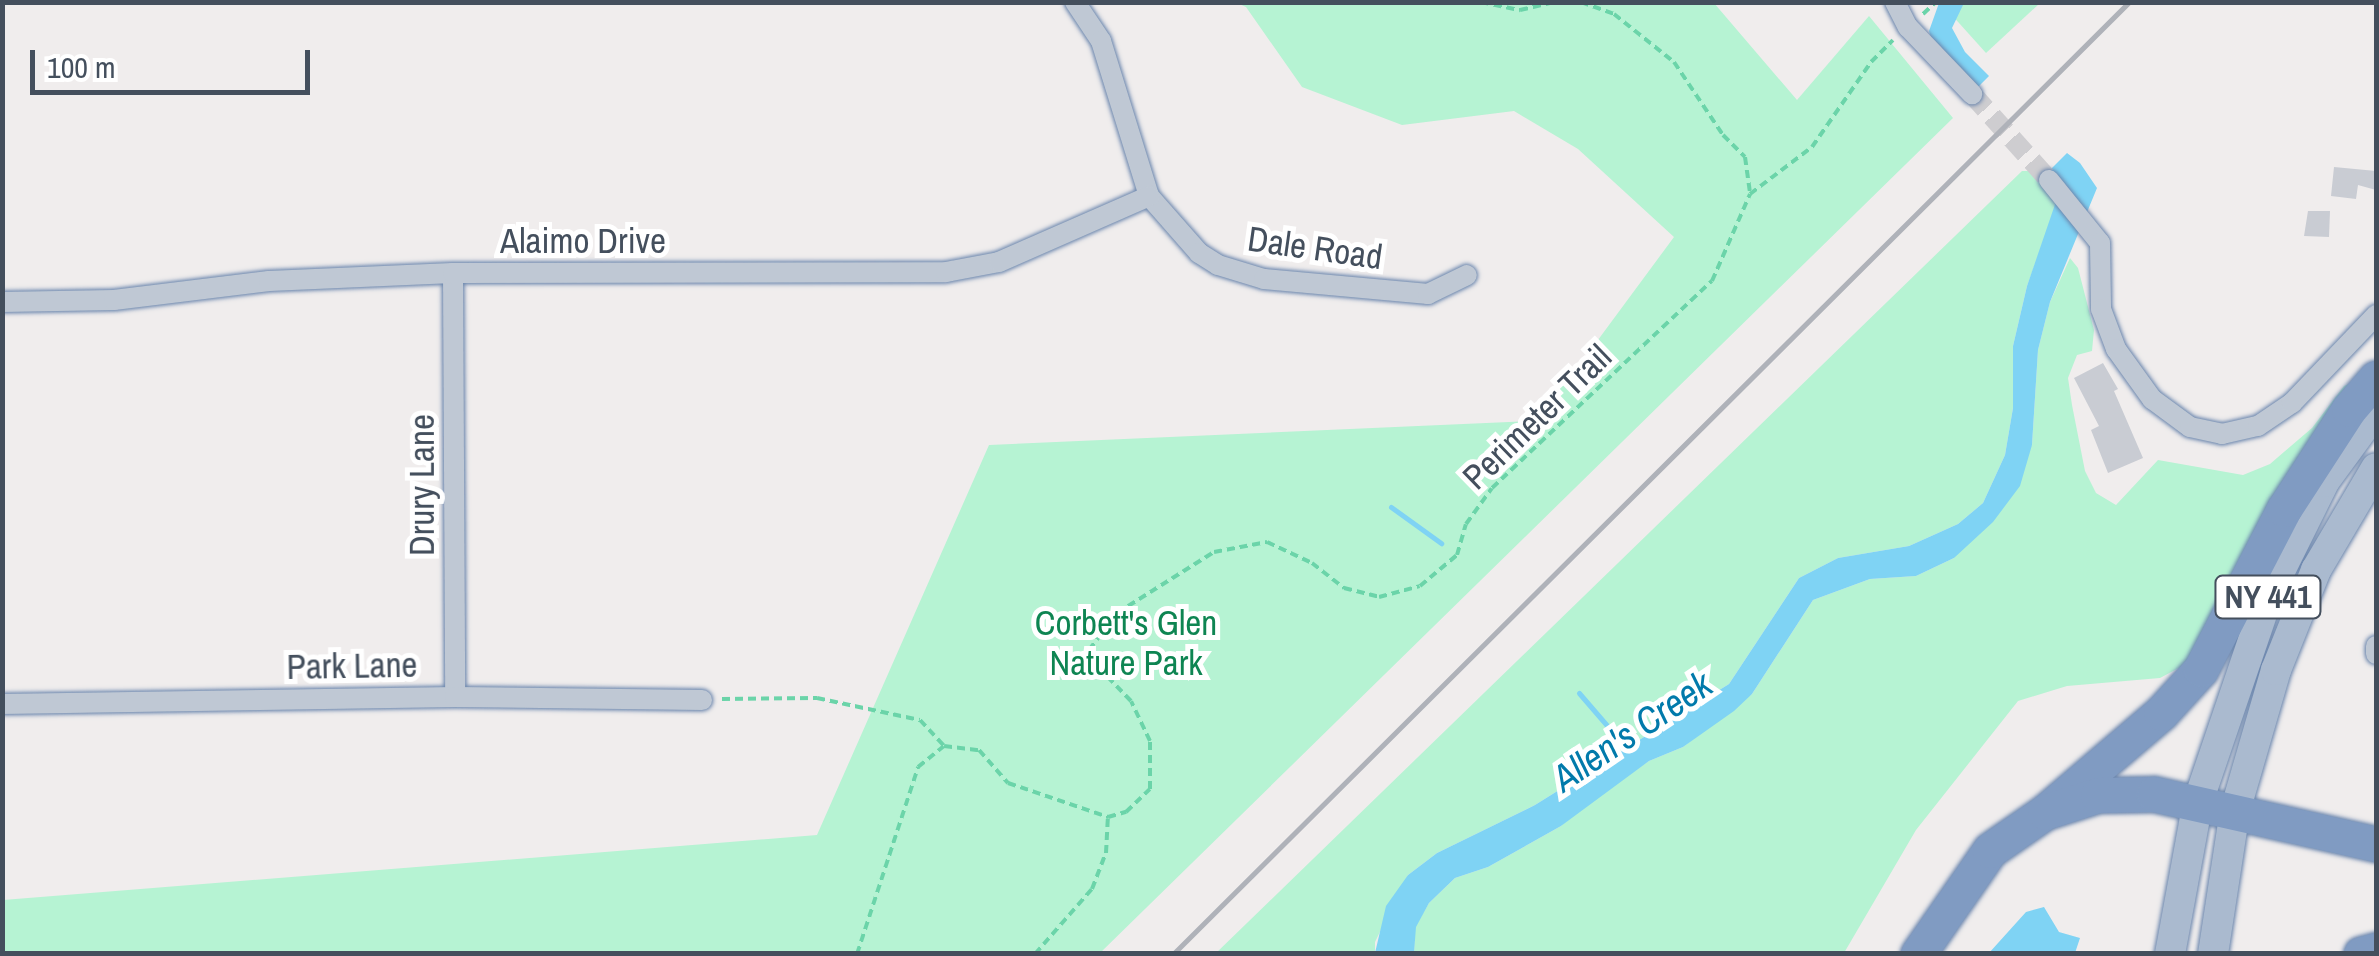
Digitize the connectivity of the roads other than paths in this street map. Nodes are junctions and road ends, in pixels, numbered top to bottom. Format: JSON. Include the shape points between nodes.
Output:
{"nodes":[{"id":1,"x":1075,"y":2,"type":"edge"},
{"id":2,"x":1895,"y":2,"type":"edge"},
{"id":3,"x":1972,"y":94,"type":"tunnel mouth"},
{"id":4,"x":2053,"y":184,"type":"tunnel mouth"},
{"id":5,"x":1149,"y":196,"type":"junction"},
{"id":6,"x":453,"y":273,"type":"junction"},
{"id":7,"x":1467,"y":275,"type":"dead end"},
{"id":8,"x":2,"y":302,"type":"edge"},
{"id":9,"x":2376,"y":315,"type":"edge"},
{"id":10,"x":2376,"y":378,"type":"edge"},
{"id":11,"x":2376,"y":411,"type":"edge"},
{"id":12,"x":2376,"y":468,"type":"edge"},
{"id":13,"x":2376,"y":646,"type":"edge"},
{"id":14,"x":2376,"y":654,"type":"edge"},
{"id":15,"x":455,"y":697,"type":"junction"},
{"id":16,"x":702,"y":700,"type":"road end"},
{"id":17,"x":2,"y":704,"type":"edge"},
{"id":18,"x":2198,"y":802,"type":"junction"},
{"id":19,"x":2235,"y":811,"type":"junction"},
{"id":20,"x":2045,"y":812,"type":"junction"},
{"id":21,"x":2376,"y":844,"type":"edge"},
{"id":22,"x":2213,"y":948,"type":"edge"},
{"id":23,"x":2376,"y":950,"type":"edge"},
{"id":24,"x":1918,"y":954,"type":"edge"},
{"id":25,"x":2170,"y":954,"type":"edge"},
{"id":26,"x":2361,"y":954,"type":"edge"}],
"edges":[{"from":1,"to":5,"type":"street","name":"Dale Road","via":[[1101,41]]},
{"from":2,"to":3,"type":"street","via":[[1908,27]]},
{"from":4,"to":9,"type":"street","via":[[2095,233],[2101,309],[2116,349],[2152,399],[2190,427],[2241,432],[2292,404]]},
{"from":5,"to":6,"type":"street","name":"Alaimo Drive","via":[[999,262],[946,272]]},
{"from":5,"to":7,"type":"street","name":"Dale Road","via":[[1200,253],[1238,273],[1428,294]]},
{"from":6,"to":8,"type":"street","name":"Alaimo Drive","via":[[269,281],[114,300]]},
{"from":6,"to":15,"type":"street","name":"Drury Lane"},
{"from":10,"to":20,"type":"highway","via":[[2284,509],[2202,669],[2162,713]]},
{"from":11,"to":18,"type":"main road","number":"NY 441","via":[[2324,482],[2270,591]]},
{"from":12,"to":19,"type":"main road","number":"NY 441","via":[[2316,570],[2276,670]]},
{"from":13,"to":14,"type":"street"},
{"from":15,"to":16,"type":"street","name":"Park Lane"},
{"from":15,"to":17,"type":"street","name":"Park Lane"},
{"from":18,"to":19,"type":"highway"},
{"from":18,"to":20,"type":"highway","via":[[2125,792]]},
{"from":18,"to":25,"type":"main road","number":"NY 441"},
{"from":19,"to":21,"type":"highway"},
{"from":19,"to":22,"type":"main road","number":"NY 441"},
{"from":20,"to":24,"type":"highway","via":[[1990,850]]},
{"from":23,"to":26,"type":"highway"}]}
